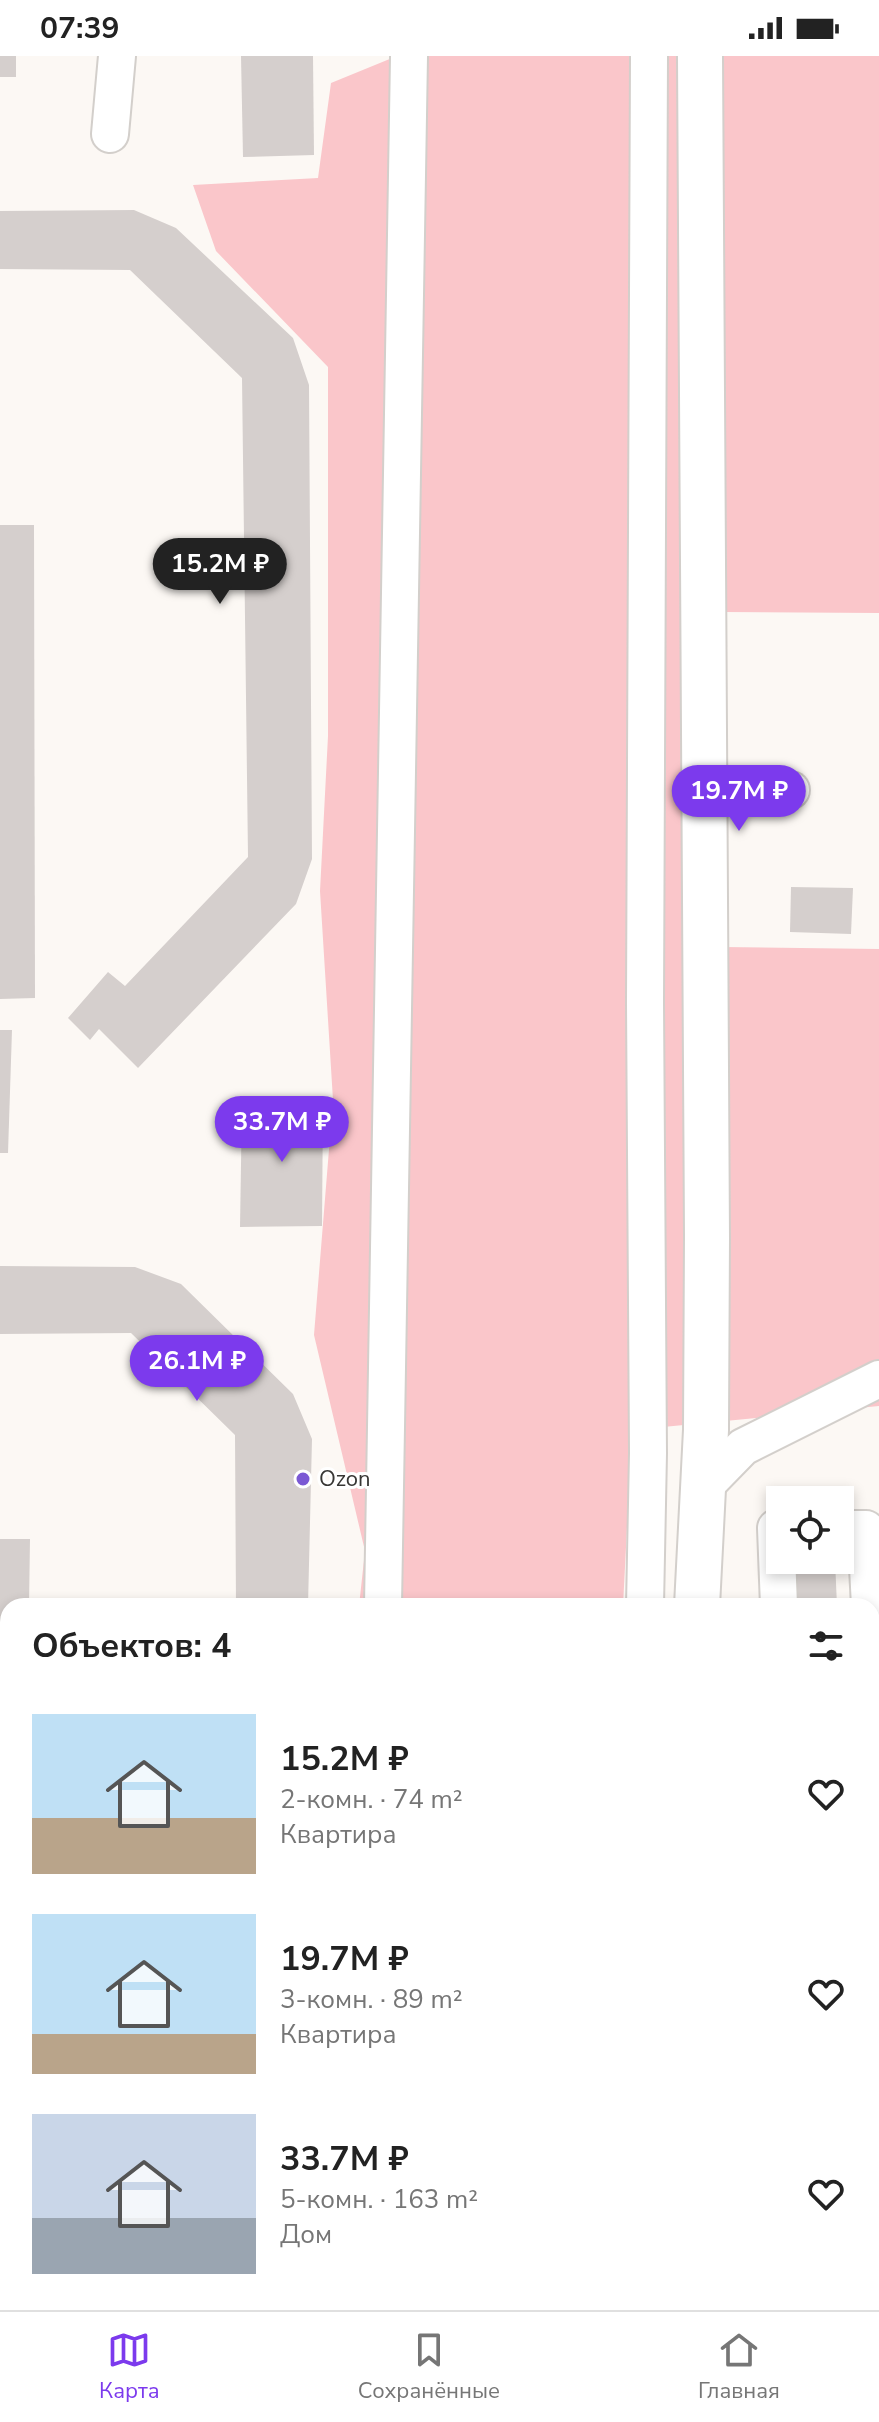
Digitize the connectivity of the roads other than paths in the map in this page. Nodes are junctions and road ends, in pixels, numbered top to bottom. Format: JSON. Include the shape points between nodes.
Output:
{"nodes":[{"id":1,"x":117,"y":56,"type":"edge"},
{"id":2,"x":409,"y":56,"type":"edge"},
{"id":3,"x":649,"y":56,"type":"edge"},
{"id":4,"x":700,"y":56,"type":"edge"},
{"id":5,"x":110,"y":134,"type":"dead end"},
{"id":6,"x":704,"y":790,"type":"junction"},
{"id":7,"x":791,"y":790,"type":"dead end"},
{"id":8,"x":879,"y":1379,"type":"edge"},
{"id":9,"x":703,"y":1488,"type":"junction"},
{"id":10,"x":854,"y":1529,"type":"edge"},
{"id":11,"x":778,"y":1574,"type":"edge"},
{"id":12,"x":383,"y":1598,"type":"edge"},
{"id":13,"x":645,"y":1598,"type":"edge"},
{"id":14,"x":697,"y":1598,"type":"edge"},
{"id":15,"x":779,"y":1598,"type":"edge"},
{"id":16,"x":870,"y":1598,"type":"edge"}],
"edges":[{"from":1,"to":5,"type":"street"},
{"from":2,"to":12,"type":"street"},
{"from":3,"to":13,"type":"street"},
{"from":4,"to":6,"type":"main road"},
{"from":6,"to":7,"type":"street"},
{"from":6,"to":9,"type":"main road"},
{"from":8,"to":9,"type":"street","via":[[743,1447]]},
{"from":9,"to":14,"type":"main road"},
{"from":10,"to":16,"type":"street","via":[[866,1529]]},
{"from":11,"to":15,"type":"street"}]}
